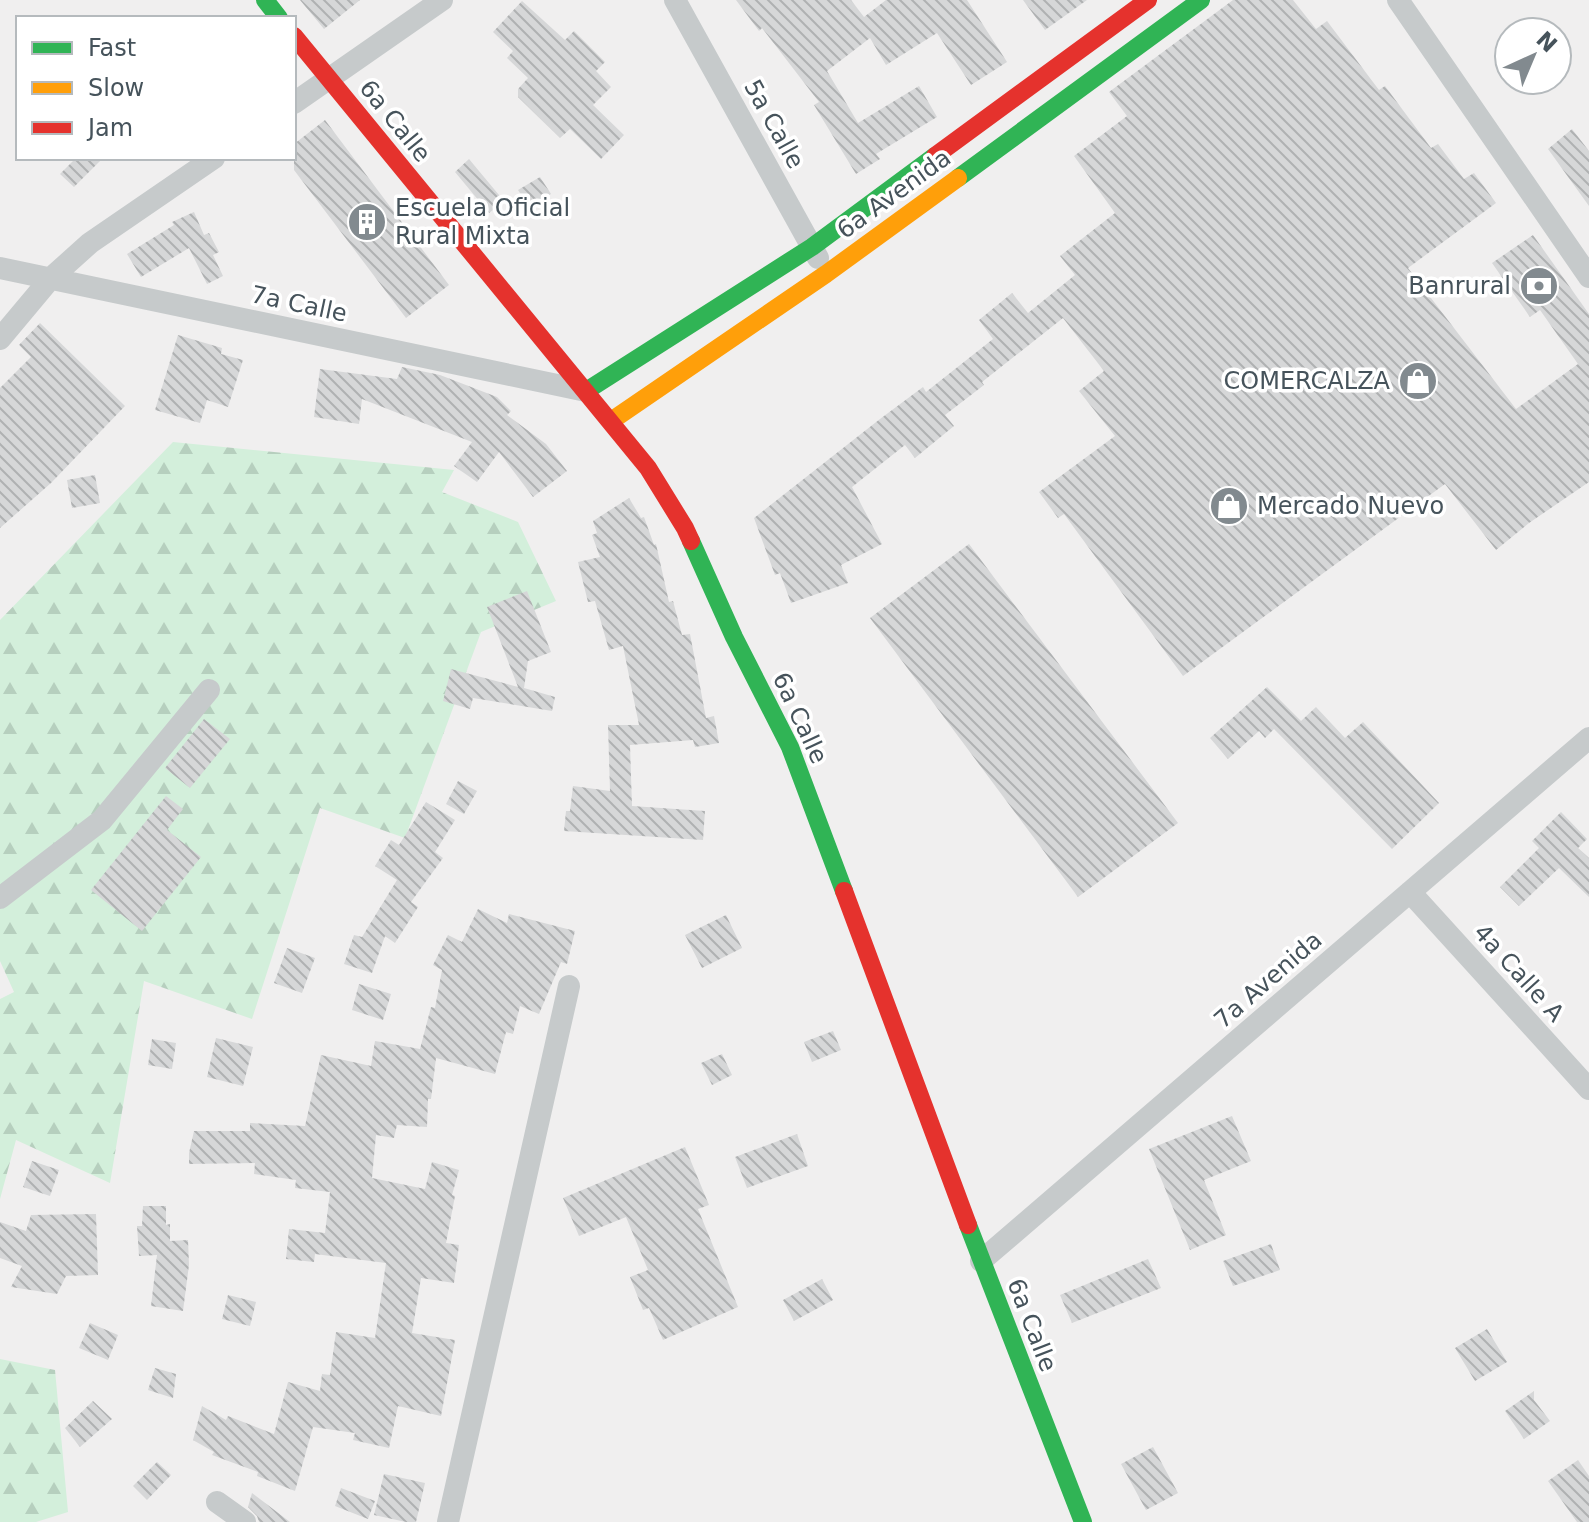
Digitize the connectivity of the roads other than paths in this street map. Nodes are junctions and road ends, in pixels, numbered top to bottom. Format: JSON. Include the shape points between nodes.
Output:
{"nodes":[{"id":1,"x":265,"y":0,"type":"edge"},
{"id":2,"x":442,"y":0,"type":"edge"},
{"id":3,"x":675,"y":0,"type":"edge"},
{"id":4,"x":1148,"y":0,"type":"edge"},
{"id":5,"x":1201,"y":0,"type":"edge"},
{"id":6,"x":1398,"y":0,"type":"edge"},
{"id":7,"x":277,"y":16,"type":"edge"},
{"id":8,"x":296,"y":38,"type":"edge"},
{"id":9,"x":329,"y":79,"type":"junction"},
{"id":10,"x":296,"y":102,"type":"edge"},
{"id":11,"x":211,"y":160,"type":"edge"},
{"id":12,"x":812,"y":247,"type":"junction"},
{"id":13,"x":0,"y":268,"type":"edge"},
{"id":14,"x":826,"y":274,"type":"junction"},
{"id":15,"x":1589,"y":277,"type":"edge"},
{"id":16,"x":51,"y":278,"type":"junction"},
{"id":17,"x":0,"y":339,"type":"edge"},
{"id":18,"x":586,"y":391,"type":"junction"},
{"id":19,"x":611,"y":421,"type":"junction"},
{"id":20,"x":209,"y":690,"type":"dead end"},
{"id":21,"x":1589,"y":738,"type":"edge"},
{"id":22,"x":1410,"y":892,"type":"junction"},
{"id":23,"x":0,"y":898,"type":"edge"},
{"id":24,"x":569,"y":986,"type":"dead end"},
{"id":25,"x":1589,"y":1089,"type":"edge"},
{"id":26,"x":981,"y":1261,"type":"junction"},
{"id":27,"x":217,"y":1502,"type":"dead end"},
{"id":28,"x":245,"y":1522,"type":"edge"},
{"id":29,"x":448,"y":1522,"type":"edge"},
{"id":30,"x":1083,"y":1522,"type":"edge"}],
"edges":[{"from":1,"to":7,"type":"main road"},
{"from":2,"to":9,"type":"street"},
{"from":3,"to":12,"type":"street","name":"5a Calle"},
{"from":4,"to":12,"type":"main road","name":"6a Avenida"},
{"from":5,"to":14,"type":"main road","name":"6a Avenida"},
{"from":6,"to":15,"type":"street"},
{"from":8,"to":9,"type":"main road","name":"6a Calle"},
{"from":9,"to":10,"type":"street"},
{"from":9,"to":18,"type":"main road","name":"6a Calle"},
{"from":11,"to":16,"type":"street","via":[[90,243]]},
{"from":12,"to":14,"type":"street","name":"5a Calle"},
{"from":12,"to":18,"type":"main road","name":"6a Avenida"},
{"from":13,"to":16,"type":"street","name":"7a Calle"},
{"from":14,"to":19,"type":"main road","name":"6a Avenida"},
{"from":16,"to":17,"type":"street"},
{"from":16,"to":18,"type":"street","name":"7a Calle"},
{"from":18,"to":19,"type":"main road","name":"6a Calle"},
{"from":19,"to":26,"type":"main road","name":"6a Calle","via":[[685,528],[790,747]]},
{"from":20,"to":23,"type":"street","via":[[102,820]]},
{"from":21,"to":22,"type":"street","name":"7a Avenida"},
{"from":22,"to":25,"type":"street","name":"4a Calle A"},
{"from":22,"to":26,"type":"street","name":"7a Avenida"},
{"from":24,"to":29,"type":"street"},
{"from":26,"to":30,"type":"main road","name":"6a Calle"},
{"from":27,"to":28,"type":"street"}]}
